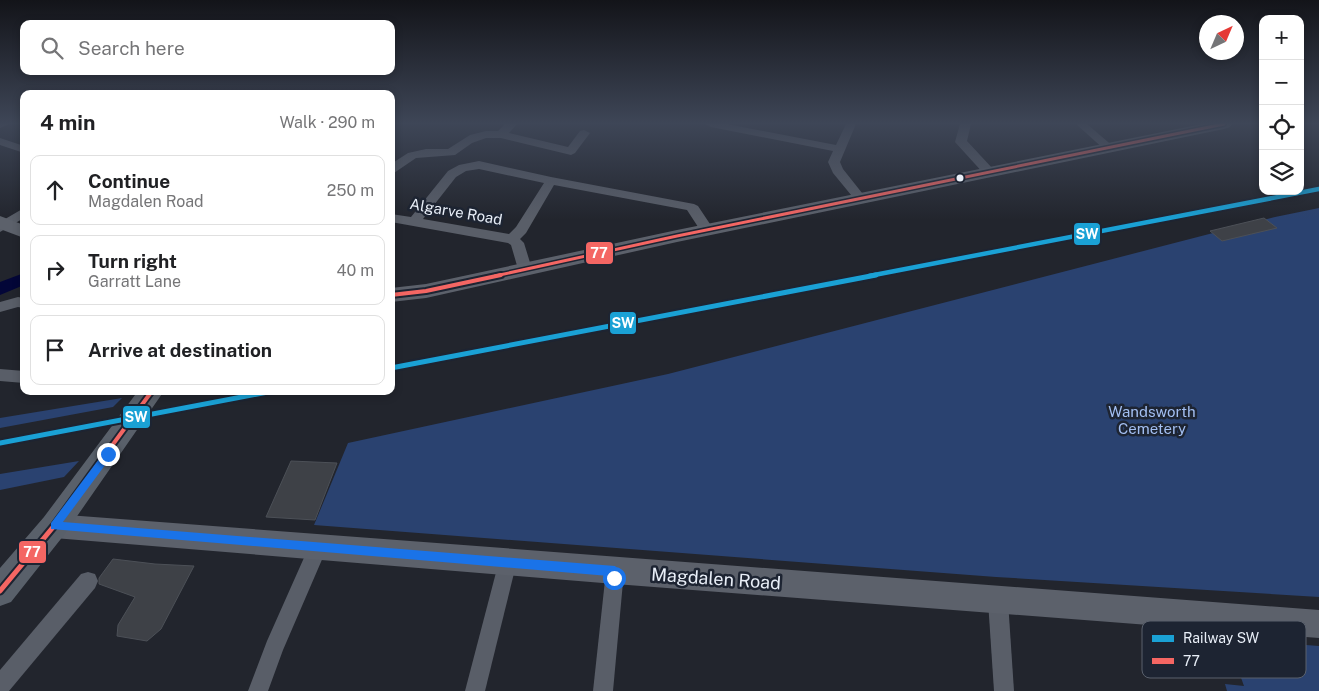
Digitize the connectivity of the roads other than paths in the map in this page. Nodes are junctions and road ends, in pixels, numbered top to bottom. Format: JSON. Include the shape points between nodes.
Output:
{"nodes":[{"id":1,"x":413,"y":156,"type":"edge"},
{"id":2,"x":454,"y":156,"type":"edge"},
{"id":3,"x":837,"y":156,"type":"edge"},
{"id":4,"x":974,"y":156,"type":"edge"},
{"id":5,"x":1068,"y":156,"type":"edge"},
{"id":6,"x":395,"y":167,"type":"edge"},
{"id":7,"x":463,"y":168,"type":"junction"},
{"id":8,"x":989,"y":172,"type":"junction"},
{"id":9,"x":551,"y":181,"type":"junction"},
{"id":10,"x":860,"y":198,"type":"junction"},
{"id":11,"x":20,"y":214,"type":"edge"},
{"id":12,"x":395,"y":219,"type":"edge"},
{"id":13,"x":415,"y":222,"type":"junction"},
{"id":14,"x":2,"y":224,"type":"edge"},
{"id":15,"x":708,"y":230,"type":"junction"},
{"id":16,"x":20,"y":231,"type":"edge"},
{"id":17,"x":512,"y":239,"type":"junction"},
{"id":18,"x":525,"y":269,"type":"junction"},
{"id":19,"x":395,"y":295,"type":"edge"},
{"id":20,"x":20,"y":302,"type":"edge"},
{"id":21,"x":0,"y":307,"type":"edge"},
{"id":22,"x":0,"y":375,"type":"edge"},
{"id":23,"x":20,"y":377,"type":"edge"},
{"id":24,"x":149,"y":395,"type":"edge"},
{"id":25,"x":54,"y":526,"type":"junction"},
{"id":26,"x":318,"y":548,"type":"junction"},
{"id":27,"x":508,"y":561,"type":"junction"},
{"id":28,"x":615,"y":571,"type":"junction"},
{"id":29,"x":88,"y":581,"type":"dead end"},
{"id":30,"x":0,"y":591,"type":"edge"},
{"id":31,"x":998,"y":600,"type":"junction"},
{"id":32,"x":1279,"y":621,"type":"edge"},
{"id":33,"x":1306,"y":623,"type":"edge"},
{"id":34,"x":1319,"y":624,"type":"edge"},
{"id":35,"x":0,"y":686,"type":"edge"},
{"id":36,"x":258,"y":691,"type":"edge"},
{"id":37,"x":475,"y":691,"type":"edge"},
{"id":38,"x":602,"y":691,"type":"edge"},
{"id":39,"x":1004,"y":691,"type":"edge"}],
"edges":[{"from":1,"to":6,"type":"street"},
{"from":2,"to":7,"type":"street"},
{"from":3,"to":10,"type":"street","via":[[834,162],[838,170]]},
{"from":4,"to":8,"type":"street"},
{"from":5,"to":8,"type":"main road"},
{"from":7,"to":9,"type":"street","via":[[479,165]]},
{"from":7,"to":13,"type":"street","via":[[452,174]]},
{"from":8,"to":10,"type":"main road"},
{"from":9,"to":15,"type":"street","via":[[690,206]]},
{"from":9,"to":17,"type":"street"},
{"from":10,"to":15,"type":"main road"},
{"from":11,"to":14,"type":"street"},
{"from":12,"to":13,"type":"street","name":"Algarve Road"},
{"from":13,"to":17,"type":"street","name":"Algarve Road"},
{"from":14,"to":16,"type":"main road"},
{"from":15,"to":18,"type":"main road"},
{"from":17,"to":18,"type":"street","name":"Algarve Road","via":[[517,243]]},
{"from":18,"to":19,"type":"main road","via":[[426,291]]},
{"from":20,"to":21,"type":"street"},
{"from":22,"to":23,"type":"street"},
{"from":24,"to":25,"type":"main road"},
{"from":25,"to":26,"type":"main road","name":"Magdalen Road"},
{"from":25,"to":30,"type":"main road"},
{"from":26,"to":27,"type":"main road","name":"Magdalen Road"},
{"from":26,"to":36,"type":"street"},
{"from":27,"to":28,"type":"main road","name":"Magdalen Road"},
{"from":27,"to":37,"type":"street"},
{"from":28,"to":31,"type":"main road","name":"Magdalen Road"},
{"from":28,"to":38,"type":"street"},
{"from":29,"to":35,"type":"street"},
{"from":31,"to":32,"type":"main road","name":"Magdalen Road"},
{"from":31,"to":39,"type":"street"},
{"from":33,"to":34,"type":"main road","name":"Magdalen Road"}]}
